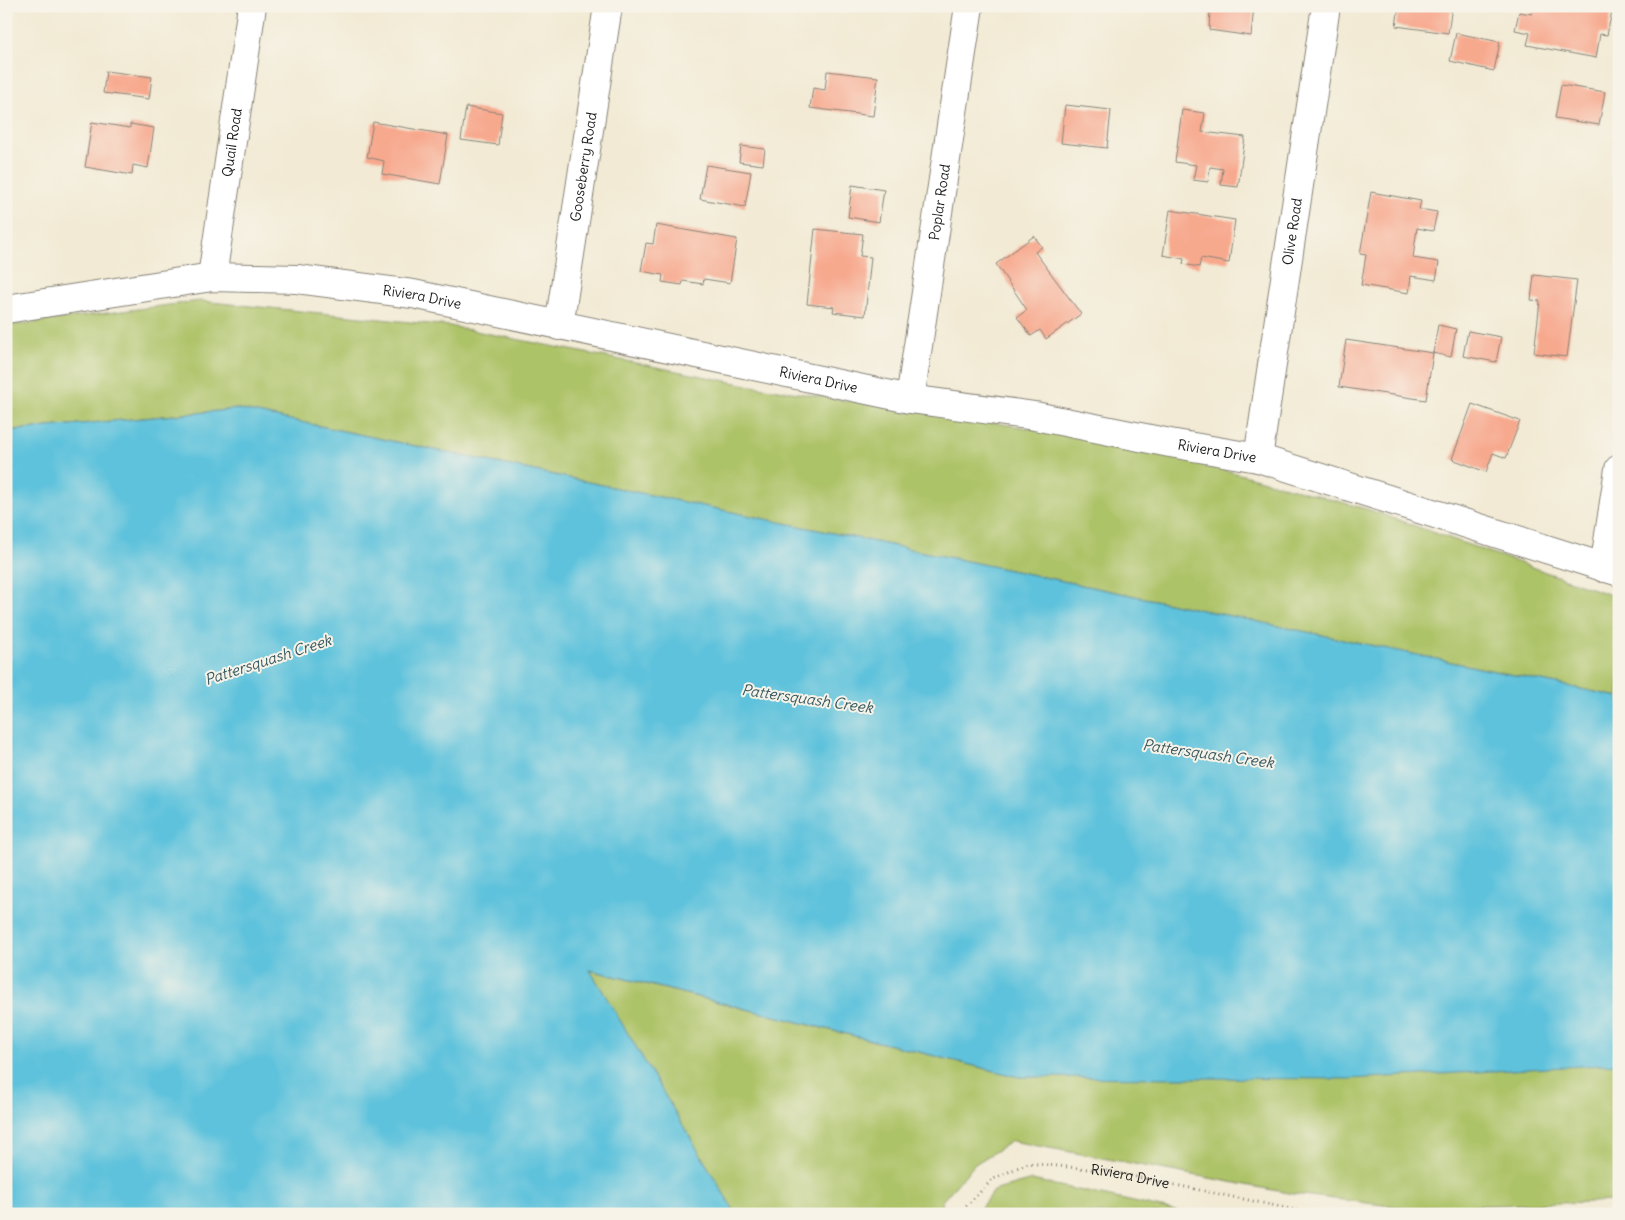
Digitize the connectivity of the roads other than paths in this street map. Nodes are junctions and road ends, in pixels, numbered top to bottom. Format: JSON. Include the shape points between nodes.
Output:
{"nodes":[{"id":1,"x":252,"y":6,"type":"edge"},
{"id":2,"x":608,"y":6,"type":"edge"},
{"id":3,"x":969,"y":6,"type":"edge"},
{"id":4,"x":1326,"y":6,"type":"edge"},
{"id":5,"x":212,"y":277,"type":"junction"},
{"id":6,"x":6,"y":309,"type":"edge"},
{"id":7,"x":559,"y":326,"type":"junction"},
{"id":8,"x":910,"y":400,"type":"junction"},
{"id":9,"x":1258,"y":458,"type":"junction"},
{"id":10,"x":1619,"y":469,"type":"edge"},
{"id":11,"x":1612,"y":570,"type":"edge"}],
"edges":[{"from":1,"to":5,"type":"street","name":"Quail Road"},
{"from":2,"to":7,"type":"street","name":"Gooseberry Road"},
{"from":3,"to":8,"type":"street","name":"Poplar Road"},
{"from":4,"to":9,"type":"street","name":"Olive Road"},
{"from":5,"to":6,"type":"street","name":"Riviera Drive"},
{"from":5,"to":7,"type":"street","name":"Riviera Drive","via":[[297,279],[413,294]]},
{"from":7,"to":8,"type":"street","name":"Riviera Drive"},
{"from":8,"to":9,"type":"street","name":"Riviera Drive","via":[[1035,416]]},
{"from":9,"to":11,"type":"street","name":"Riviera Drive"},
{"from":10,"to":11,"type":"street"}]}
